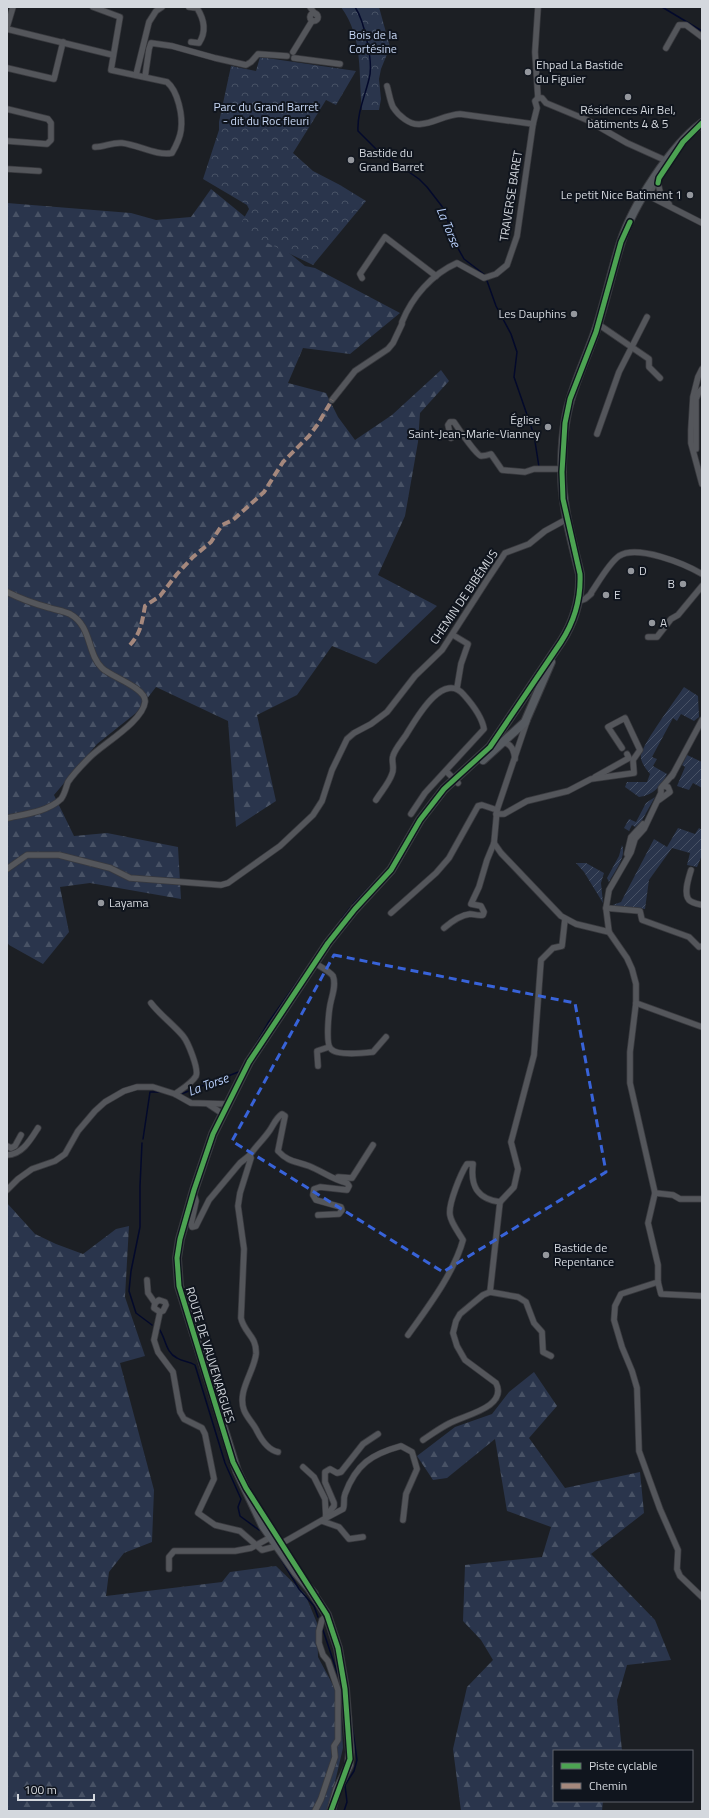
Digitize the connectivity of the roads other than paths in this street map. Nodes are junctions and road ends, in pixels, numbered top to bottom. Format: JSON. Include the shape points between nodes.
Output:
{"nodes":[{"id":1,"x":13,"y":7,"type":"edge"},
{"id":2,"x":93,"y":7,"type":"edge"},
{"id":3,"x":162,"y":7,"type":"edge"},
{"id":4,"x":189,"y":7,"type":"edge"},
{"id":5,"x":310,"y":7,"type":"edge"},
{"id":6,"x":538,"y":7,"type":"edge"},
{"id":7,"x":7,"y":28,"type":"edge"},
{"id":8,"x":702,"y":37,"type":"edge"},
{"id":9,"x":63,"y":42,"type":"junction"},
{"id":10,"x":191,"y":42,"type":"dead end"},
{"id":11,"x":666,"y":48,"type":"dead end"},
{"id":12,"x":113,"y":55,"type":"junction"},
{"id":13,"x":294,"y":55,"type":"junction"},
{"id":14,"x":340,"y":64,"type":"dead end"},
{"id":15,"x":7,"y":68,"type":"edge"},
{"id":16,"x":136,"y":75,"type":"junction"},
{"id":17,"x":145,"y":77,"type":"junction"},
{"id":18,"x":387,"y":86,"type":"dead end"},
{"id":19,"x":538,"y":98,"type":"junction"},
{"id":20,"x":546,"y":103,"type":"junction"},
{"id":21,"x":537,"y":108,"type":"junction"},
{"id":22,"x":7,"y":109,"type":"edge"},
{"id":23,"x":702,"y":123,"type":"edge"},
{"id":24,"x":533,"y":124,"type":"junction"},
{"id":25,"x":7,"y":141,"type":"edge"},
{"id":26,"x":95,"y":147,"type":"dead end"},
{"id":27,"x":667,"y":161,"type":"junction"},
{"id":28,"x":7,"y":169,"type":"edge"},
{"id":29,"x":39,"y":171,"type":"dead end"},
{"id":30,"x":657,"y":181,"type":"junction"},
{"id":31,"x":650,"y":191,"type":"junction"},
{"id":32,"x":661,"y":196,"type":"junction"},
{"id":33,"x":673,"y":208,"type":"junction"},
{"id":34,"x":702,"y":223,"type":"edge"},
{"id":35,"x":436,"y":276,"type":"junction"},
{"id":36,"x":362,"y":278,"type":"dead end"},
{"id":37,"x":647,"y":317,"type":"dead end"},
{"id":38,"x":598,"y":324,"type":"junction"},
{"id":39,"x":632,"y":346,"type":"junction"},
{"id":40,"x":702,"y":370,"type":"edge"},
{"id":41,"x":660,"y":378,"type":"dead end"},
{"id":42,"x":700,"y":388,"type":"edge"},
{"id":43,"x":332,"y":400,"type":"dead end"},
{"id":44,"x":597,"y":434,"type":"dead end"},
{"id":45,"x":451,"y":438,"type":"dead end"},
{"id":46,"x":562,"y":469,"type":"junction"},
{"id":47,"x":702,"y":484,"type":"edge"},
{"id":48,"x":567,"y":519,"type":"junction"},
{"id":49,"x":702,"y":574,"type":"edge"},
{"id":50,"x":702,"y":586,"type":"edge"},
{"id":51,"x":7,"y":592,"type":"edge"},
{"id":52,"x":577,"y":602,"type":"junction"},
{"id":53,"x":453,"y":635,"type":"junction"},
{"id":54,"x":648,"y":637,"type":"dead end"},
{"id":55,"x":555,"y":651,"type":"junction"},
{"id":56,"x":531,"y":684,"type":"junction"},
{"id":57,"x":457,"y":688,"type":"junction"},
{"id":58,"x":540,"y":690,"type":"junction"},
{"id":59,"x":528,"y":717,"type":"junction"},
{"id":60,"x":702,"y":720,"type":"edge"},
{"id":61,"x":505,"y":722,"type":"junction"},
{"id":62,"x":513,"y":733,"type":"junction"},
{"id":63,"x":503,"y":742,"type":"junction"},
{"id":64,"x":622,"y":748,"type":"dead end"},
{"id":65,"x":627,"y":754,"type":"dead end"},
{"id":66,"x":516,"y":756,"type":"junction"},
{"id":67,"x":446,"y":771,"type":"junction"},
{"id":68,"x":591,"y":779,"type":"junction"},
{"id":69,"x":456,"y":781,"type":"junction"},
{"id":70,"x":666,"y":786,"type":"junction"},
{"id":71,"x":662,"y":794,"type":"junction"},
{"id":72,"x":376,"y":800,"type":"dead end"},
{"id":73,"x":496,"y":812,"type":"junction"},
{"id":74,"x":411,"y":814,"type":"dead end"},
{"id":75,"x":7,"y":818,"type":"edge"},
{"id":76,"x":494,"y":843,"type":"junction"},
{"id":77,"x":7,"y":869,"type":"edge"},
{"id":78,"x":691,"y":870,"type":"dead end"},
{"id":79,"x":702,"y":905,"type":"edge"},
{"id":80,"x":606,"y":908,"type":"junction"},
{"id":81,"x":391,"y":913,"type":"dead end"},
{"id":82,"x":565,"y":919,"type":"junction"},
{"id":83,"x":607,"y":919,"type":"junction"},
{"id":84,"x":347,"y":920,"type":"junction"},
{"id":85,"x":444,"y":928,"type":"dead end"},
{"id":86,"x":603,"y":930,"type":"junction"},
{"id":87,"x":609,"y":932,"type":"junction"},
{"id":88,"x":702,"y":946,"type":"edge"},
{"id":89,"x":318,"y":965,"type":"junction"},
{"id":90,"x":301,"y":985,"type":"junction"},
{"id":91,"x":151,"y":1002,"type":"dead end"},
{"id":92,"x":636,"y":1003,"type":"junction"},
{"id":93,"x":702,"y":1027,"type":"edge"},
{"id":94,"x":386,"y":1036,"type":"dead end"},
{"id":95,"x":329,"y":1047,"type":"junction"},
{"id":96,"x":318,"y":1066,"type":"dead end"},
{"id":97,"x":175,"y":1094,"type":"junction"},
{"id":98,"x":207,"y":1104,"type":"junction"},
{"id":99,"x":225,"y":1108,"type":"junction"},
{"id":100,"x":38,"y":1128,"type":"dead end"},
{"id":101,"x":21,"y":1135,"type":"dead end"},
{"id":102,"x":373,"y":1145,"type":"dead end"},
{"id":103,"x":7,"y":1146,"type":"edge"},
{"id":104,"x":7,"y":1155,"type":"edge"},
{"id":105,"x":250,"y":1155,"type":"junction"},
{"id":106,"x":334,"y":1178,"type":"junction"},
{"id":107,"x":7,"y":1190,"type":"edge"},
{"id":108,"x":194,"y":1190,"type":"junction"},
{"id":109,"x":655,"y":1193,"type":"junction"},
{"id":110,"x":702,"y":1199,"type":"edge"},
{"id":111,"x":500,"y":1202,"type":"junction"},
{"id":112,"x":318,"y":1215,"type":"dead end"},
{"id":113,"x":146,"y":1280,"type":"dead end"},
{"id":114,"x":658,"y":1282,"type":"junction"},
{"id":115,"x":490,"y":1292,"type":"junction"},
{"id":116,"x":702,"y":1296,"type":"edge"},
{"id":117,"x":156,"y":1302,"type":"junction"},
{"id":118,"x":160,"y":1312,"type":"junction"},
{"id":119,"x":408,"y":1335,"type":"dead end"},
{"id":120,"x":551,"y":1356,"type":"dead end"},
{"id":121,"x":378,"y":1434,"type":"dead end"},
{"id":122,"x":423,"y":1440,"type":"dead end"},
{"id":123,"x":278,"y":1452,"type":"dead end"},
{"id":124,"x":302,"y":1467,"type":"dead end"},
{"id":125,"x":246,"y":1488,"type":"junction"},
{"id":126,"x":325,"y":1518,"type":"junction"},
{"id":127,"x":403,"y":1520,"type":"dead end"},
{"id":128,"x":363,"y":1537,"type":"dead end"},
{"id":129,"x":269,"y":1538,"type":"junction"},
{"id":130,"x":255,"y":1545,"type":"junction"},
{"id":131,"x":277,"y":1546,"type":"junction"},
{"id":132,"x":169,"y":1569,"type":"dead end"},
{"id":133,"x":702,"y":1597,"type":"edge"},
{"id":134,"x":327,"y":1615,"type":"junction"},
{"id":135,"x":341,"y":1690,"type":"junction"},
{"id":136,"x":315,"y":1811,"type":"edge"},
{"id":137,"x":330,"y":1811,"type":"edge"}],
"edges":[{"from":1,"to":7,"type":"street"},
{"from":2,"to":12,"type":"street","via":[[120,16]]},
{"from":3,"to":16,"type":"street","via":[[149,22]]},
{"from":4,"to":10,"type":"street","via":[[197,8],[204,28],[203,37],[198,43]]},
{"from":5,"to":13,"type":"street","via":[[315,14],[310,15],[312,21]]},
{"from":6,"to":19,"type":"street","name":"TRAVERSE BARET","via":[[535,52]]},
{"from":7,"to":9,"type":"street"},
{"from":8,"to":11,"type":"street","via":[[686,26],[679,25]]},
{"from":9,"to":12,"type":"street"},
{"from":9,"to":15,"type":"street","via":[[54,80]]},
{"from":12,"to":16,"type":"street","via":[[111,70]]},
{"from":13,"to":14,"type":"street"},
{"from":13,"to":17,"type":"street","via":[[290,52],[287,56],[258,54],[250,63],[244,64],[151,43]]},
{"from":16,"to":17,"type":"street"},
{"from":17,"to":26,"type":"street","via":[[167,82],[172,86],[178,102],[181,131],[172,153],[164,155],[121,143]]},
{"from":18,"to":24,"type":"street","via":[[394,109],[415,124],[460,114]]},
{"from":19,"to":20,"type":"street","via":[[544,99]]},
{"from":19,"to":21,"type":"street","name":"TRAVERSE BARET","via":[[535,103]]},
{"from":20,"to":21,"type":"street","via":[[543,108]]},
{"from":20,"to":27,"type":"street","via":[[587,120],[627,143]]},
{"from":21,"to":24,"type":"street","name":"TRAVERSE BARET"},
{"from":22,"to":25,"type":"street","via":[[48,119],[51,123],[51,140],[47,144]]},
{"from":23,"to":27,"type":"main road"},
{"from":23,"to":30,"type":"main road","via":[[674,155]]},
{"from":24,"to":35,"type":"street","name":"TRAVERSE BARET","via":[[517,236],[507,265],[502,271],[486,278],[457,263]]},
{"from":27,"to":30,"type":"main road"},
{"from":28,"to":29,"type":"street"},
{"from":30,"to":31,"type":"main road"},
{"from":30,"to":32,"type":"street"},
{"from":31,"to":32,"type":"street"},
{"from":31,"to":33,"type":"street"},
{"from":31,"to":38,"type":"main road","via":[[630,222],[621,242]]},
{"from":32,"to":33,"type":"street"},
{"from":33,"to":34,"type":"street"},
{"from":35,"to":36,"type":"street","via":[[386,237],[360,274]]},
{"from":35,"to":43,"type":"street","name":"TRAVERSE BARET","via":[[407,309],[388,349],[356,371]]},
{"from":37,"to":39,"type":"street"},
{"from":38,"to":39,"type":"street"},
{"from":38,"to":46,"type":"main road","via":[[567,412]]},
{"from":39,"to":41,"type":"street","via":[[649,359],[649,366]]},
{"from":39,"to":44,"type":"street","via":[[616,377]]},
{"from":40,"to":42,"type":"street","via":[[698,377]]},
{"from":42,"to":47,"type":"street","via":[[694,397],[691,443]]},
{"from":45,"to":46,"type":"street","via":[[448,425],[454,422],[476,454],[491,454],[502,470],[518,472]]},
{"from":46,"to":48,"type":"main road"},
{"from":48,"to":52,"type":"main road","via":[[580,574]]},
{"from":48,"to":53,"type":"street","name":"CHEMIN DE BIBÉMUS","via":[[545,531],[529,544],[506,554]]},
{"from":49,"to":52,"type":"street","via":[[652,555],[627,553],[619,557],[591,594]]},
{"from":50,"to":54,"type":"street","via":[[658,637]]},
{"from":51,"to":75,"type":"street","via":[[23,600],[70,614],[84,628],[98,664],[113,676],[138,689],[146,702],[133,722],[100,747],[79,768],[60,799],[41,810]]},
{"from":52,"to":55,"type":"main road","via":[[570,626]]},
{"from":53,"to":57,"type":"street","via":[[468,644]]},
{"from":53,"to":77,"type":"street","name":"CHEMIN DE BIBÉMUS","via":[[442,650],[415,676],[387,712],[348,739],[332,770],[322,801],[313,815],[280,846],[228,883],[221,885],[130,878],[110,868],[59,855],[27,855]]},
{"from":55,"to":56,"type":"main road"},
{"from":55,"to":58,"type":"main road"},
{"from":56,"to":58,"type":"main road","via":[[537,684]]},
{"from":56,"to":61,"type":"main road"},
{"from":57,"to":67,"type":"street","via":[[483,722],[484,729]]},
{"from":57,"to":72,"type":"street","via":[[443,690],[426,705],[393,756],[392,774]]},
{"from":58,"to":59,"type":"main road"},
{"from":59,"to":62,"type":"main road"},
{"from":59,"to":66,"type":"street"},
{"from":60,"to":70,"type":"street"},
{"from":61,"to":62,"type":"main road"},
{"from":61,"to":69,"type":"main road","via":[[490,747]]},
{"from":62,"to":63,"type":"main road"},
{"from":62,"to":66,"type":"street"},
{"from":63,"to":66,"type":"street","via":[[512,748]]},
{"from":63,"to":69,"type":"main road"},
{"from":64,"to":68,"type":"street","via":[[608,727],[625,718],[640,750],[633,760],[634,773]]},
{"from":65,"to":68,"type":"street","via":[[629,758]]},
{"from":66,"to":73,"type":"street"},
{"from":67,"to":69,"type":"street"},
{"from":67,"to":74,"type":"street","via":[[425,793]]},
{"from":68,"to":73,"type":"street","via":[[568,791],[527,802],[504,814]]},
{"from":69,"to":84,"type":"main road","via":[[432,804],[392,870]]},
{"from":70,"to":71,"type":"street","via":[[661,788]]},
{"from":70,"to":71,"type":"street","via":[[670,792]]},
{"from":71,"to":80,"type":"street","via":[[648,820],[631,837],[626,860],[609,890]]},
{"from":73,"to":76,"type":"street"},
{"from":73,"to":81,"type":"street","via":[[482,805],[478,806],[449,858]]},
{"from":76,"to":82,"type":"street"},
{"from":76,"to":85,"type":"street","via":[[471,904],[480,906],[483,915],[470,914],[452,921]]},
{"from":78,"to":79,"type":"street","via":[[687,885],[688,896],[691,901]]},
{"from":80,"to":83,"type":"street"},
{"from":80,"to":88,"type":"street","via":[[640,911],[642,920],[689,937],[699,947]]},
{"from":82,"to":86,"type":"street"},
{"from":82,"to":111,"type":"street","via":[[562,946],[553,948],[541,960],[534,1055],[511,1142],[518,1169],[514,1187]]},
{"from":83,"to":86,"type":"street"},
{"from":83,"to":87,"type":"street"},
{"from":84,"to":89,"type":"main road"},
{"from":84,"to":90,"type":"main road","via":[[324,949]]},
{"from":86,"to":87,"type":"street"},
{"from":87,"to":92,"type":"street","via":[[632,969],[636,984]]},
{"from":89,"to":90,"type":"main road"},
{"from":89,"to":95,"type":"street","via":[[332,975],[334,980],[329,1008]]},
{"from":90,"to":99,"type":"main road","name":"ROUTE DE VAUVENARGUES","via":[[250,1062]]},
{"from":91,"to":97,"type":"street","via":[[184,1037],[196,1065],[197,1075]]},
{"from":92,"to":93,"type":"street"},
{"from":92,"to":109,"type":"street","via":[[630,1052],[630,1083]]},
{"from":94,"to":95,"type":"street","via":[[373,1052],[338,1054]]},
{"from":95,"to":96,"type":"street","via":[[317,1051]]},
{"from":97,"to":98,"type":"street","via":[[191,1103]]},
{"from":97,"to":107,"type":"street","via":[[153,1087],[138,1087],[105,1102],[78,1131],[65,1154],[55,1161],[32,1169]]},
{"from":98,"to":99,"type":"street"},
{"from":98,"to":99,"type":"street"},
{"from":99,"to":108,"type":"main road","name":"ROUTE DE VAUVENARGUES","via":[[213,1134]]},
{"from":100,"to":104,"type":"street","via":[[22,1150]]},
{"from":101,"to":103,"type":"street","via":[[15,1146]]},
{"from":102,"to":106,"type":"street","via":[[352,1178]]},
{"from":105,"to":106,"type":"street","via":[[282,1114],[285,1116],[278,1151],[295,1163],[309,1166]]},
{"from":105,"to":108,"type":"street","via":[[240,1163],[210,1200],[196,1226],[192,1227],[196,1201]]},
{"from":105,"to":123,"type":"street","via":[[238,1206],[244,1249],[241,1318],[242,1324],[255,1340],[256,1354],[243,1400],[244,1410],[263,1441],[273,1451]]},
{"from":106,"to":112,"type":"street","via":[[347,1183],[348,1189],[320,1187],[314,1189],[313,1195],[318,1202],[341,1207],[342,1212],[335,1215]]},
{"from":108,"to":125,"type":"main road","name":"ROUTE DE VAUVENARGUES","via":[[180,1239],[177,1258],[178,1286],[229,1450]]},
{"from":109,"to":110,"type":"street","via":[[673,1195],[680,1199]]},
{"from":109,"to":114,"type":"street","via":[[648,1223],[658,1265]]},
{"from":111,"to":115,"type":"street"},
{"from":111,"to":119,"type":"street","via":[[480,1194],[474,1187],[473,1164],[467,1164],[450,1208],[450,1216],[463,1240],[446,1278]]},
{"from":113,"to":117,"type":"street","via":[[148,1293]]},
{"from":114,"to":116,"type":"street","via":[[661,1294]]},
{"from":114,"to":133,"type":"street","via":[[621,1294],[615,1306],[614,1320],[637,1388],[639,1451],[647,1478],[678,1550],[677,1569],[680,1576]]},
{"from":115,"to":120,"type":"street","via":[[526,1302],[534,1323],[542,1332],[543,1352]]},
{"from":115,"to":122,"type":"street","via":[[460,1314],[453,1333],[465,1360],[496,1383],[499,1388],[498,1395],[490,1407],[451,1423]]},
{"from":117,"to":118,"type":"street","via":[[154,1308]]},
{"from":117,"to":118,"type":"street","via":[[159,1300],[166,1305]]},
{"from":118,"to":130,"type":"street","via":[[154,1340],[158,1352],[173,1372],[180,1412],[184,1419],[202,1428],[210,1456],[214,1478],[198,1513],[215,1525],[240,1531]]},
{"from":121,"to":126,"type":"street","via":[[363,1444],[341,1472],[337,1474],[326,1470],[325,1482],[334,1506]]},
{"from":124,"to":126,"type":"street","via":[[314,1478],[325,1499]]},
{"from":125,"to":129,"type":"main road","name":"ROUTE DE VAUVENARGUES"},
{"from":125,"to":131,"type":"main road","name":"ROUTE DE VAUVENARGUES"},
{"from":126,"to":127,"type":"street","via":[[343,1510],[345,1495],[365,1462],[373,1456],[401,1446],[412,1452],[417,1469],[406,1494]]},
{"from":126,"to":128,"type":"street","via":[[349,1539]]},
{"from":126,"to":131,"type":"street"},
{"from":129,"to":130,"type":"street"},
{"from":129,"to":131,"type":"main road","name":"ROUTE DE VAUVENARGUES"},
{"from":130,"to":131,"type":"street","via":[[262,1550]]},
{"from":130,"to":132,"type":"street","via":[[235,1551],[174,1551],[169,1557]]},
{"from":131,"to":134,"type":"main road","name":"ROUTE DE VAUVENARGUES"},
{"from":134,"to":135,"type":"main road","name":"ROUTE DE VAUVENARGUES","via":[[338,1648]]},
{"from":134,"to":135,"type":"street","via":[[322,1620],[319,1643]]},
{"from":135,"to":136,"type":"street","via":[[335,1757]]},
{"from":135,"to":137,"type":"main road","name":"ROUTE DE VAUVENARGUES","via":[[350,1759]]}]}
